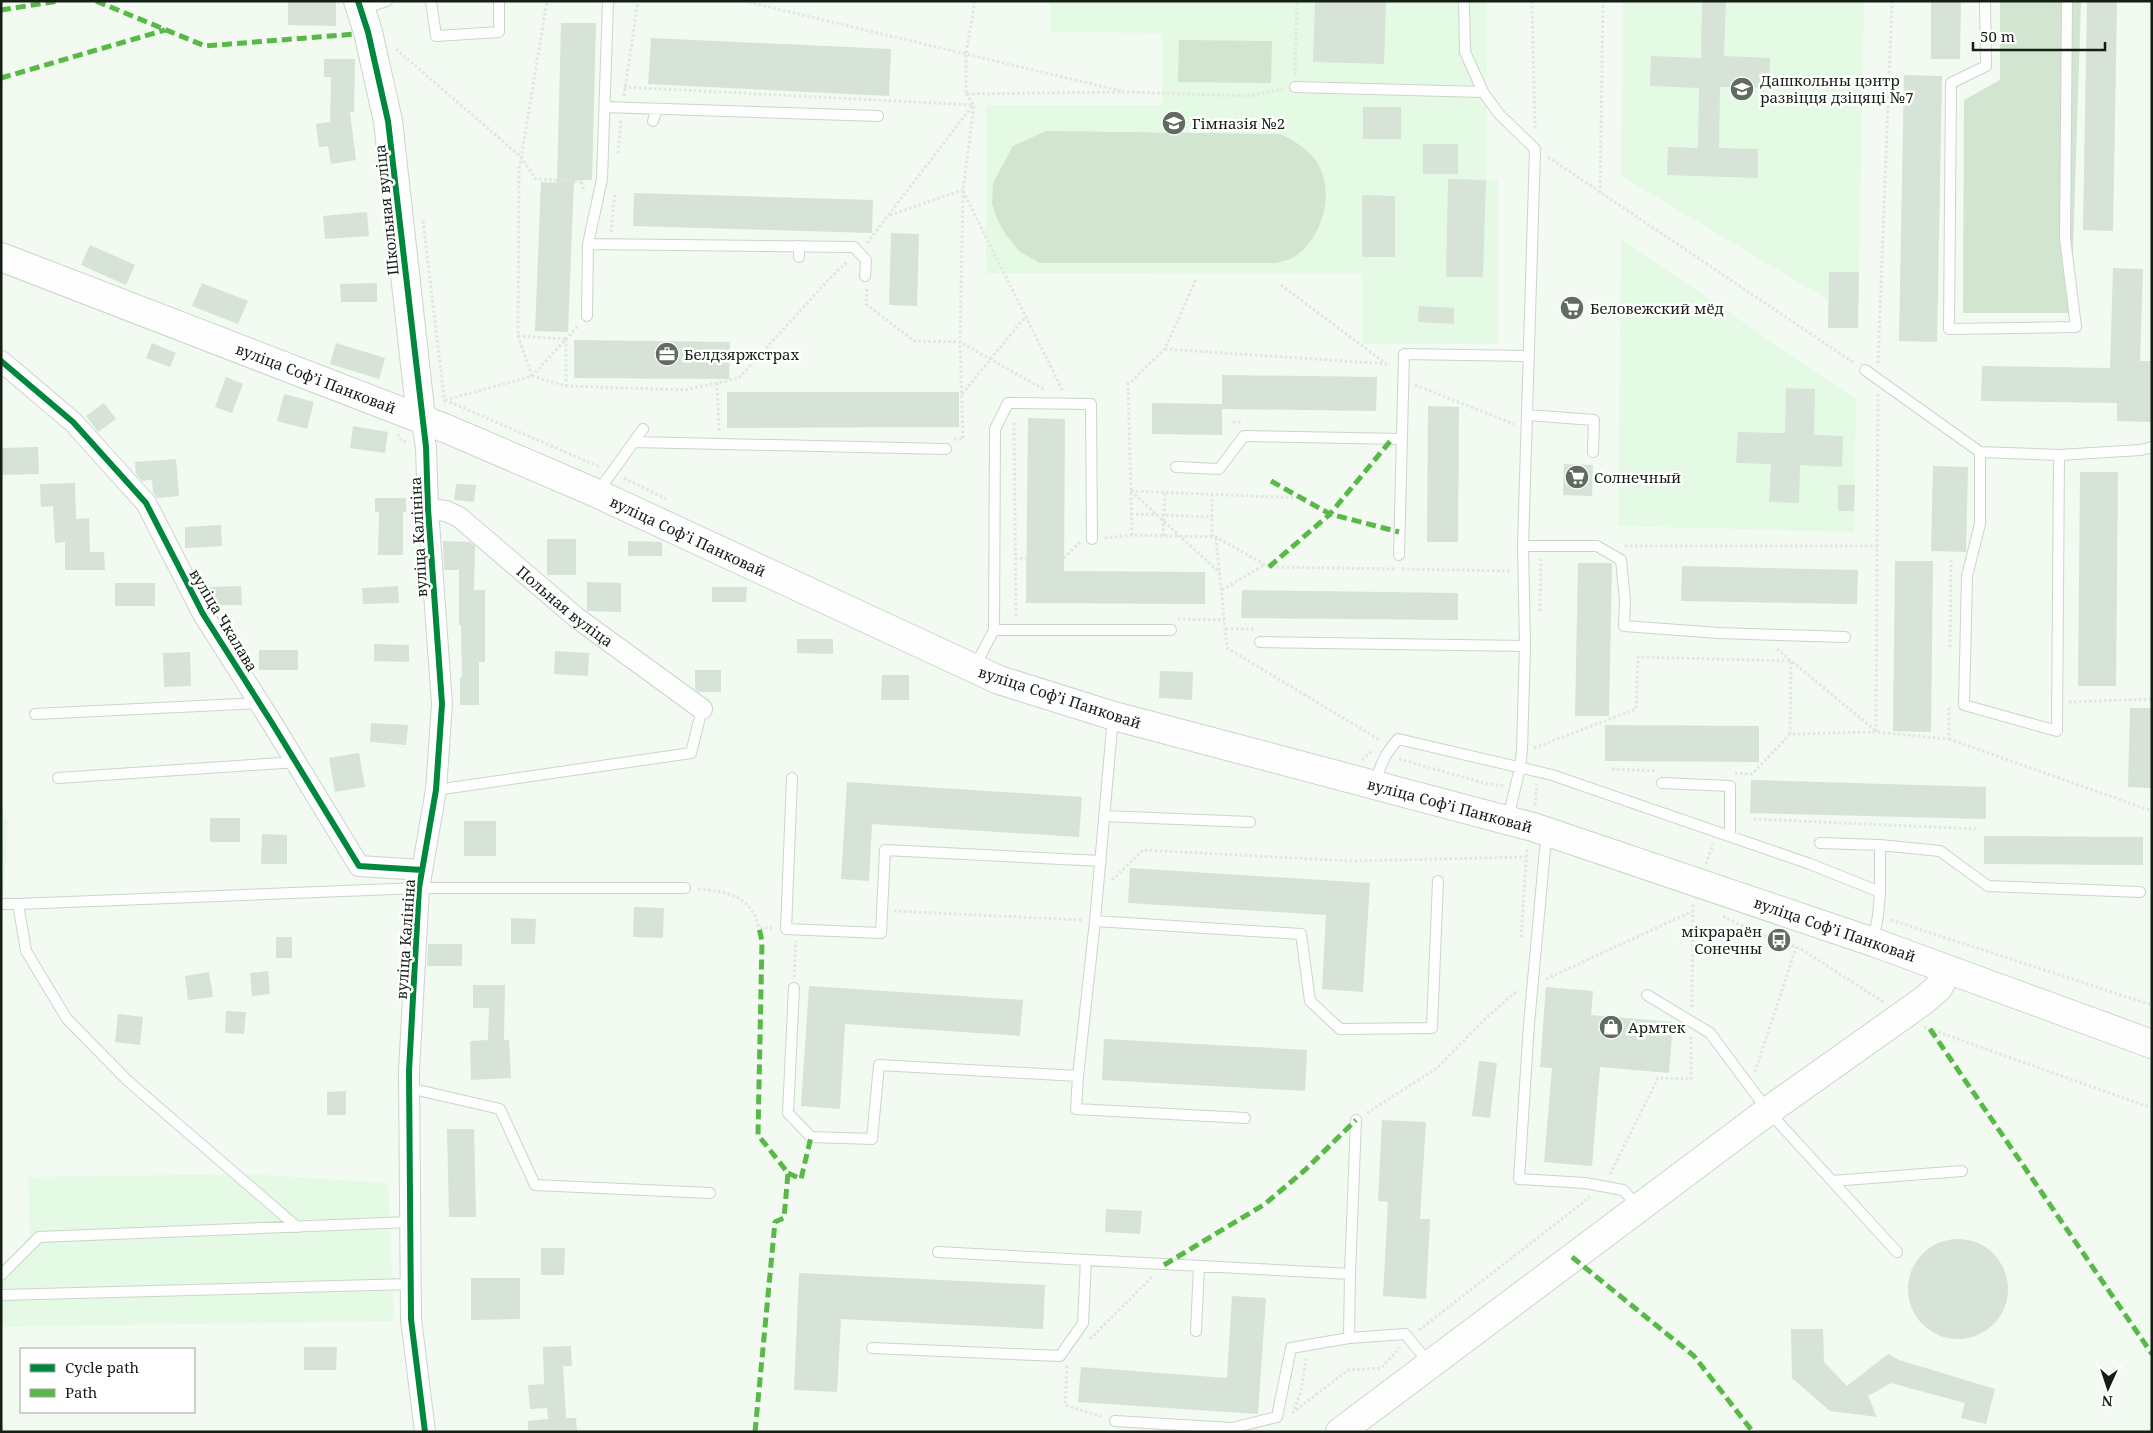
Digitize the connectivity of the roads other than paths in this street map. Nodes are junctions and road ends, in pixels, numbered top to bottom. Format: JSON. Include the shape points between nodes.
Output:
{"nodes":[{"id":1,"x":387,"y":1,"type":"edge"},
{"id":2,"x":431,"y":1,"type":"edge"},
{"id":3,"x":499,"y":1,"type":"edge"},
{"id":4,"x":608,"y":1,"type":"edge"},
{"id":5,"x":1464,"y":1,"type":"edge"},
{"id":6,"x":1985,"y":1,"type":"edge"},
{"id":7,"x":2067,"y":1,"type":"edge"},
{"id":8,"x":359,"y":5,"type":"edge"},
{"id":9,"x":1295,"y":87,"type":"road end"},
{"id":10,"x":1483,"y":92,"type":"junction"},
{"id":11,"x":605,"y":107,"type":"junction"},
{"id":12,"x":657,"y":109,"type":"junction"},
{"id":13,"x":878,"y":116,"type":"dead end"},
{"id":14,"x":652,"y":121,"type":"dead end"},
{"id":15,"x":588,"y":244,"type":"junction"},
{"id":16,"x":1,"y":257,"type":"edge"},
{"id":17,"x":865,"y":276,"type":"dead end"},
{"id":18,"x":587,"y":316,"type":"dead end"},
{"id":19,"x":1529,"y":356,"type":"junction"},
{"id":20,"x":1,"y":361,"type":"edge"},
{"id":21,"x":1865,"y":370,"type":"road end"},
{"id":22,"x":1527,"y":415,"type":"junction"},
{"id":23,"x":421,"y":418,"type":"junction"},
{"id":24,"x":644,"y":429,"type":"dead end"},
{"id":25,"x":1402,"y":440,"type":"junction"},
{"id":26,"x":634,"y":442,"type":"junction"},
{"id":27,"x":2152,"y":447,"type":"edge"},
{"id":28,"x":946,"y":448,"type":"dead end"},
{"id":29,"x":1593,"y":452,"type":"dead end"},
{"id":30,"x":1980,"y":452,"type":"junction"},
{"id":31,"x":2058,"y":455,"type":"junction"},
{"id":32,"x":1176,"y":467,"type":"dead end"},
{"id":33,"x":604,"y":483,"type":"junction"},
{"id":34,"x":428,"y":509,"type":"junction"},
{"id":35,"x":1087,"y":539,"type":"road end"},
{"id":36,"x":1524,"y":546,"type":"junction"},
{"id":37,"x":1399,"y":555,"type":"dead end"},
{"id":38,"x":994,"y":630,"type":"junction"},
{"id":39,"x":1172,"y":630,"type":"dead end"},
{"id":40,"x":1845,"y":637,"type":"dead end"},
{"id":41,"x":1260,"y":642,"type":"dead end"},
{"id":42,"x":1525,"y":646,"type":"junction"},
{"id":43,"x":974,"y":669,"type":"junction"},
{"id":44,"x":260,"y":703,"type":"junction"},
{"id":45,"x":702,"y":709,"type":"joint"},
{"id":46,"x":35,"y":714,"type":"dead end"},
{"id":47,"x":1114,"y":716,"type":"junction"},
{"id":48,"x":296,"y":762,"type":"junction"},
{"id":49,"x":1520,"y":768,"type":"junction"},
{"id":50,"x":1378,"y":776,"type":"junction"},
{"id":51,"x":58,"y":778,"type":"dead end"},
{"id":52,"x":792,"y":778,"type":"dead end"},
{"id":53,"x":1662,"y":783,"type":"dead end"},
{"id":54,"x":436,"y":790,"type":"junction"},
{"id":55,"x":1104,"y":816,"type":"junction"},
{"id":56,"x":1507,"y":819,"type":"junction"},
{"id":57,"x":1250,"y":822,"type":"dead end"},
{"id":58,"x":1730,"y":836,"type":"junction"},
{"id":59,"x":1538,"y":839,"type":"junction"},
{"id":60,"x":1820,"y":843,"type":"dead end"},
{"id":61,"x":1880,"y":844,"type":"junction"},
{"id":62,"x":1100,"y":861,"type":"junction"},
{"id":63,"x":421,"y":879,"type":"junction"},
{"id":64,"x":1438,"y":881,"type":"dead end"},
{"id":65,"x":685,"y":888,"type":"road end"},
{"id":66,"x":1880,"y":892,"type":"junction"},
{"id":67,"x":2140,"y":892,"type":"dead end"},
{"id":68,"x":1,"y":904,"type":"edge"},
{"id":69,"x":18,"y":904,"type":"junction"},
{"id":70,"x":1095,"y":921,"type":"junction"},
{"id":71,"x":1873,"y":942,"type":"junction"},
{"id":72,"x":1948,"y":970,"type":"junction"},
{"id":73,"x":794,"y":988,"type":"road end"},
{"id":74,"x":1647,"y":995,"type":"dead end"},
{"id":75,"x":2152,"y":1044,"type":"edge"},
{"id":76,"x":1078,"y":1076,"type":"junction"},
{"id":77,"x":409,"y":1088,"type":"junction"},
{"id":78,"x":1768,"y":1111,"type":"junction"},
{"id":79,"x":1245,"y":1118,"type":"dead end"},
{"id":80,"x":1356,"y":1120,"type":"road end"},
{"id":81,"x":1962,"y":1171,"type":"dead end"},
{"id":82,"x":1832,"y":1181,"type":"junction"},
{"id":83,"x":710,"y":1193,"type":"dead end"},
{"id":84,"x":1639,"y":1208,"type":"junction"},
{"id":85,"x":410,"y":1222,"type":"junction"},
{"id":86,"x":297,"y":1226,"type":"junction"},
{"id":87,"x":938,"y":1252,"type":"dead end"},
{"id":88,"x":1897,"y":1252,"type":"dead end"},
{"id":89,"x":1086,"y":1260,"type":"junction"},
{"id":90,"x":1199,"y":1267,"type":"junction"},
{"id":91,"x":1350,"y":1274,"type":"junction"},
{"id":92,"x":1,"y":1276,"type":"edge"},
{"id":93,"x":411,"y":1284,"type":"junction"},
{"id":94,"x":1,"y":1295,"type":"edge"},
{"id":95,"x":1196,"y":1331,"type":"dead end"},
{"id":96,"x":1349,"y":1338,"type":"junction"},
{"id":97,"x":872,"y":1348,"type":"dead end"},
{"id":98,"x":1430,"y":1364,"type":"junction"},
{"id":99,"x":1115,"y":1421,"type":"road end"},
{"id":100,"x":425,"y":1432,"type":"edge"},
{"id":101,"x":1340,"y":1432,"type":"edge"}],
"edges":[{"from":1,"to":8,"type":"lane"},
{"from":2,"to":3,"type":"lane","via":[[436,36],[499,32]]},
{"from":4,"to":11,"type":"lane"},
{"from":5,"to":10,"type":"lane","via":[[1464,52]]},
{"from":6,"to":7,"type":"lane","via":[[1986,66],[1950,83],[1949,329],[2076,327],[2065,238]]},
{"from":8,"to":23,"type":"main road","name":"Школьная вуліца","via":[[388,121]]},
{"from":9,"to":10,"type":"lane"},
{"from":10,"to":19,"type":"lane","via":[[1499,114],[1535,149]]},
{"from":11,"to":12,"type":"lane"},
{"from":11,"to":15,"type":"lane","via":[[602,179]]},
{"from":12,"to":13,"type":"lane"},
{"from":12,"to":14,"type":"lane"},
{"from":15,"to":17,"type":"lane","via":[[799,252],[854,247],[866,260]]},
{"from":15,"to":18,"type":"lane"},
{"from":16,"to":23,"type":"main road","name":"вуліца Софʼі Панковай"},
{"from":19,"to":22,"type":"lane"},
{"from":19,"to":25,"type":"lane","via":[[1404,354]]},
{"from":20,"to":44,"type":"street","name":"вуліца Чкалава","via":[[73,422],[146,503],[203,614]]},
{"from":21,"to":30,"type":"lane"},
{"from":22,"to":29,"type":"lane","via":[[1594,420]]},
{"from":22,"to":36,"type":"lane"},
{"from":23,"to":33,"type":"main road","name":"вуліца Софʼі Панковай"},
{"from":23,"to":34,"type":"street","name":"вуліца Калініна","via":[[426,447]]},
{"from":24,"to":26,"type":"lane"},
{"from":25,"to":32,"type":"lane","via":[[1244,436],[1219,469]]},
{"from":25,"to":37,"type":"lane"},
{"from":26,"to":28,"type":"lane"},
{"from":26,"to":33,"type":"lane"},
{"from":27,"to":31,"type":"lane"},
{"from":30,"to":31,"type":"lane"},
{"from":30,"to":31,"type":"lane","via":[[1980,524],[1968,576],[1964,705],[2058,731]]},
{"from":33,"to":43,"type":"main road","name":"вуліца Софʼі Панковай"},
{"from":34,"to":45,"type":"street","name":"Польная вуліца","via":[[446,511],[459,517],[577,618]]},
{"from":34,"to":54,"type":"street","name":"вуліца Калініна","via":[[442,704]]},
{"from":35,"to":38,"type":"lane","via":[[1091,404],[1008,403],[995,429]]},
{"from":36,"to":40,"type":"lane","via":[[1597,546],[1620,560],[1625,600],[1624,626]]},
{"from":36,"to":42,"type":"lane"},
{"from":38,"to":39,"type":"lane"},
{"from":38,"to":43,"type":"lane"},
{"from":41,"to":42,"type":"lane"},
{"from":42,"to":49,"type":"lane"},
{"from":43,"to":47,"type":"main road","name":"вуліца Софʼі Панковай"},
{"from":44,"to":46,"type":"lane"},
{"from":44,"to":48,"type":"street","name":"вуліца Чкалава"},
{"from":45,"to":54,"type":"lane","via":[[691,753]]},
{"from":47,"to":50,"type":"main road","name":"вуліца Софʼі Панковай"},
{"from":47,"to":55,"type":"lane"},
{"from":48,"to":51,"type":"lane"},
{"from":48,"to":63,"type":"street","name":"вуліца Чкалава","via":[[359,866]]},
{"from":49,"to":50,"type":"lane","via":[[1398,739],[1386,753]]},
{"from":49,"to":56,"type":"lane"},
{"from":49,"to":58,"type":"lane","via":[[1552,775]]},
{"from":50,"to":56,"type":"main road","name":"вуліца Софʼі Панковай"},
{"from":52,"to":62,"type":"lane","via":[[791,929],[881,933],[885,850]]},
{"from":53,"to":58,"type":"lane","via":[[1730,786]]},
{"from":54,"to":63,"type":"street","name":"вуліца Калініна"},
{"from":55,"to":57,"type":"lane"},
{"from":55,"to":62,"type":"lane"},
{"from":56,"to":59,"type":"main road","name":"вуліца Софʼі Панковай"},
{"from":58,"to":66,"type":"lane"},
{"from":59,"to":71,"type":"main road","name":"вуліца Софʼі Панковай","via":[[1700,894]]},
{"from":59,"to":84,"type":"lane","via":[[1544,849],[1520,1179],[1623,1190]]},
{"from":60,"to":61,"type":"lane"},
{"from":61,"to":66,"type":"lane"},
{"from":61,"to":67,"type":"lane","via":[[1940,851],[1988,886]]},
{"from":62,"to":70,"type":"lane"},
{"from":63,"to":65,"type":"lane"},
{"from":63,"to":69,"type":"lane"},
{"from":63,"to":77,"type":"street","name":"вуліца Калініна"},
{"from":64,"to":70,"type":"lane","via":[[1432,1028],[1340,1030],[1310,1001],[1301,934]]},
{"from":66,"to":71,"type":"lane"},
{"from":68,"to":69,"type":"lane"},
{"from":69,"to":86,"type":"lane","via":[[26,951],[67,1019],[128,1081]]},
{"from":70,"to":76,"type":"lane"},
{"from":71,"to":72,"type":"main road","name":"вуліца Софʼі Панковай"},
{"from":72,"to":75,"type":"main road","name":"вуліца Софʼі Панковай"},
{"from":72,"to":78,"type":"main road","via":[[1938,988]]},
{"from":73,"to":76,"type":"lane","via":[[788,1112],[811,1137],[872,1139],[879,1065]]},
{"from":74,"to":78,"type":"lane","via":[[1710,1033]]},
{"from":76,"to":79,"type":"lane","via":[[1076,1109]]},
{"from":77,"to":83,"type":"lane","via":[[500,1109],[535,1185]]},
{"from":77,"to":85,"type":"street","name":"вуліца Калініна"},
{"from":78,"to":82,"type":"lane"},
{"from":78,"to":84,"type":"main road"},
{"from":80,"to":91,"type":"lane"},
{"from":81,"to":82,"type":"lane"},
{"from":82,"to":88,"type":"lane"},
{"from":84,"to":98,"type":"main road"},
{"from":85,"to":86,"type":"lane"},
{"from":85,"to":93,"type":"street","name":"вуліца Калініна"},
{"from":86,"to":92,"type":"lane","via":[[39,1238]]},
{"from":87,"to":89,"type":"lane"},
{"from":89,"to":90,"type":"lane"},
{"from":89,"to":97,"type":"lane","via":[[1083,1323],[1060,1356]]},
{"from":90,"to":91,"type":"lane"},
{"from":90,"to":95,"type":"lane"},
{"from":91,"to":96,"type":"lane"},
{"from":93,"to":94,"type":"lane"},
{"from":93,"to":100,"type":"street","name":"вуліца Калініна","via":[[411,1319]]},
{"from":96,"to":98,"type":"lane","via":[[1406,1334]]},
{"from":96,"to":99,"type":"lane","via":[[1291,1348],[1276,1417],[1232,1428]]},
{"from":98,"to":101,"type":"main road"}]}
